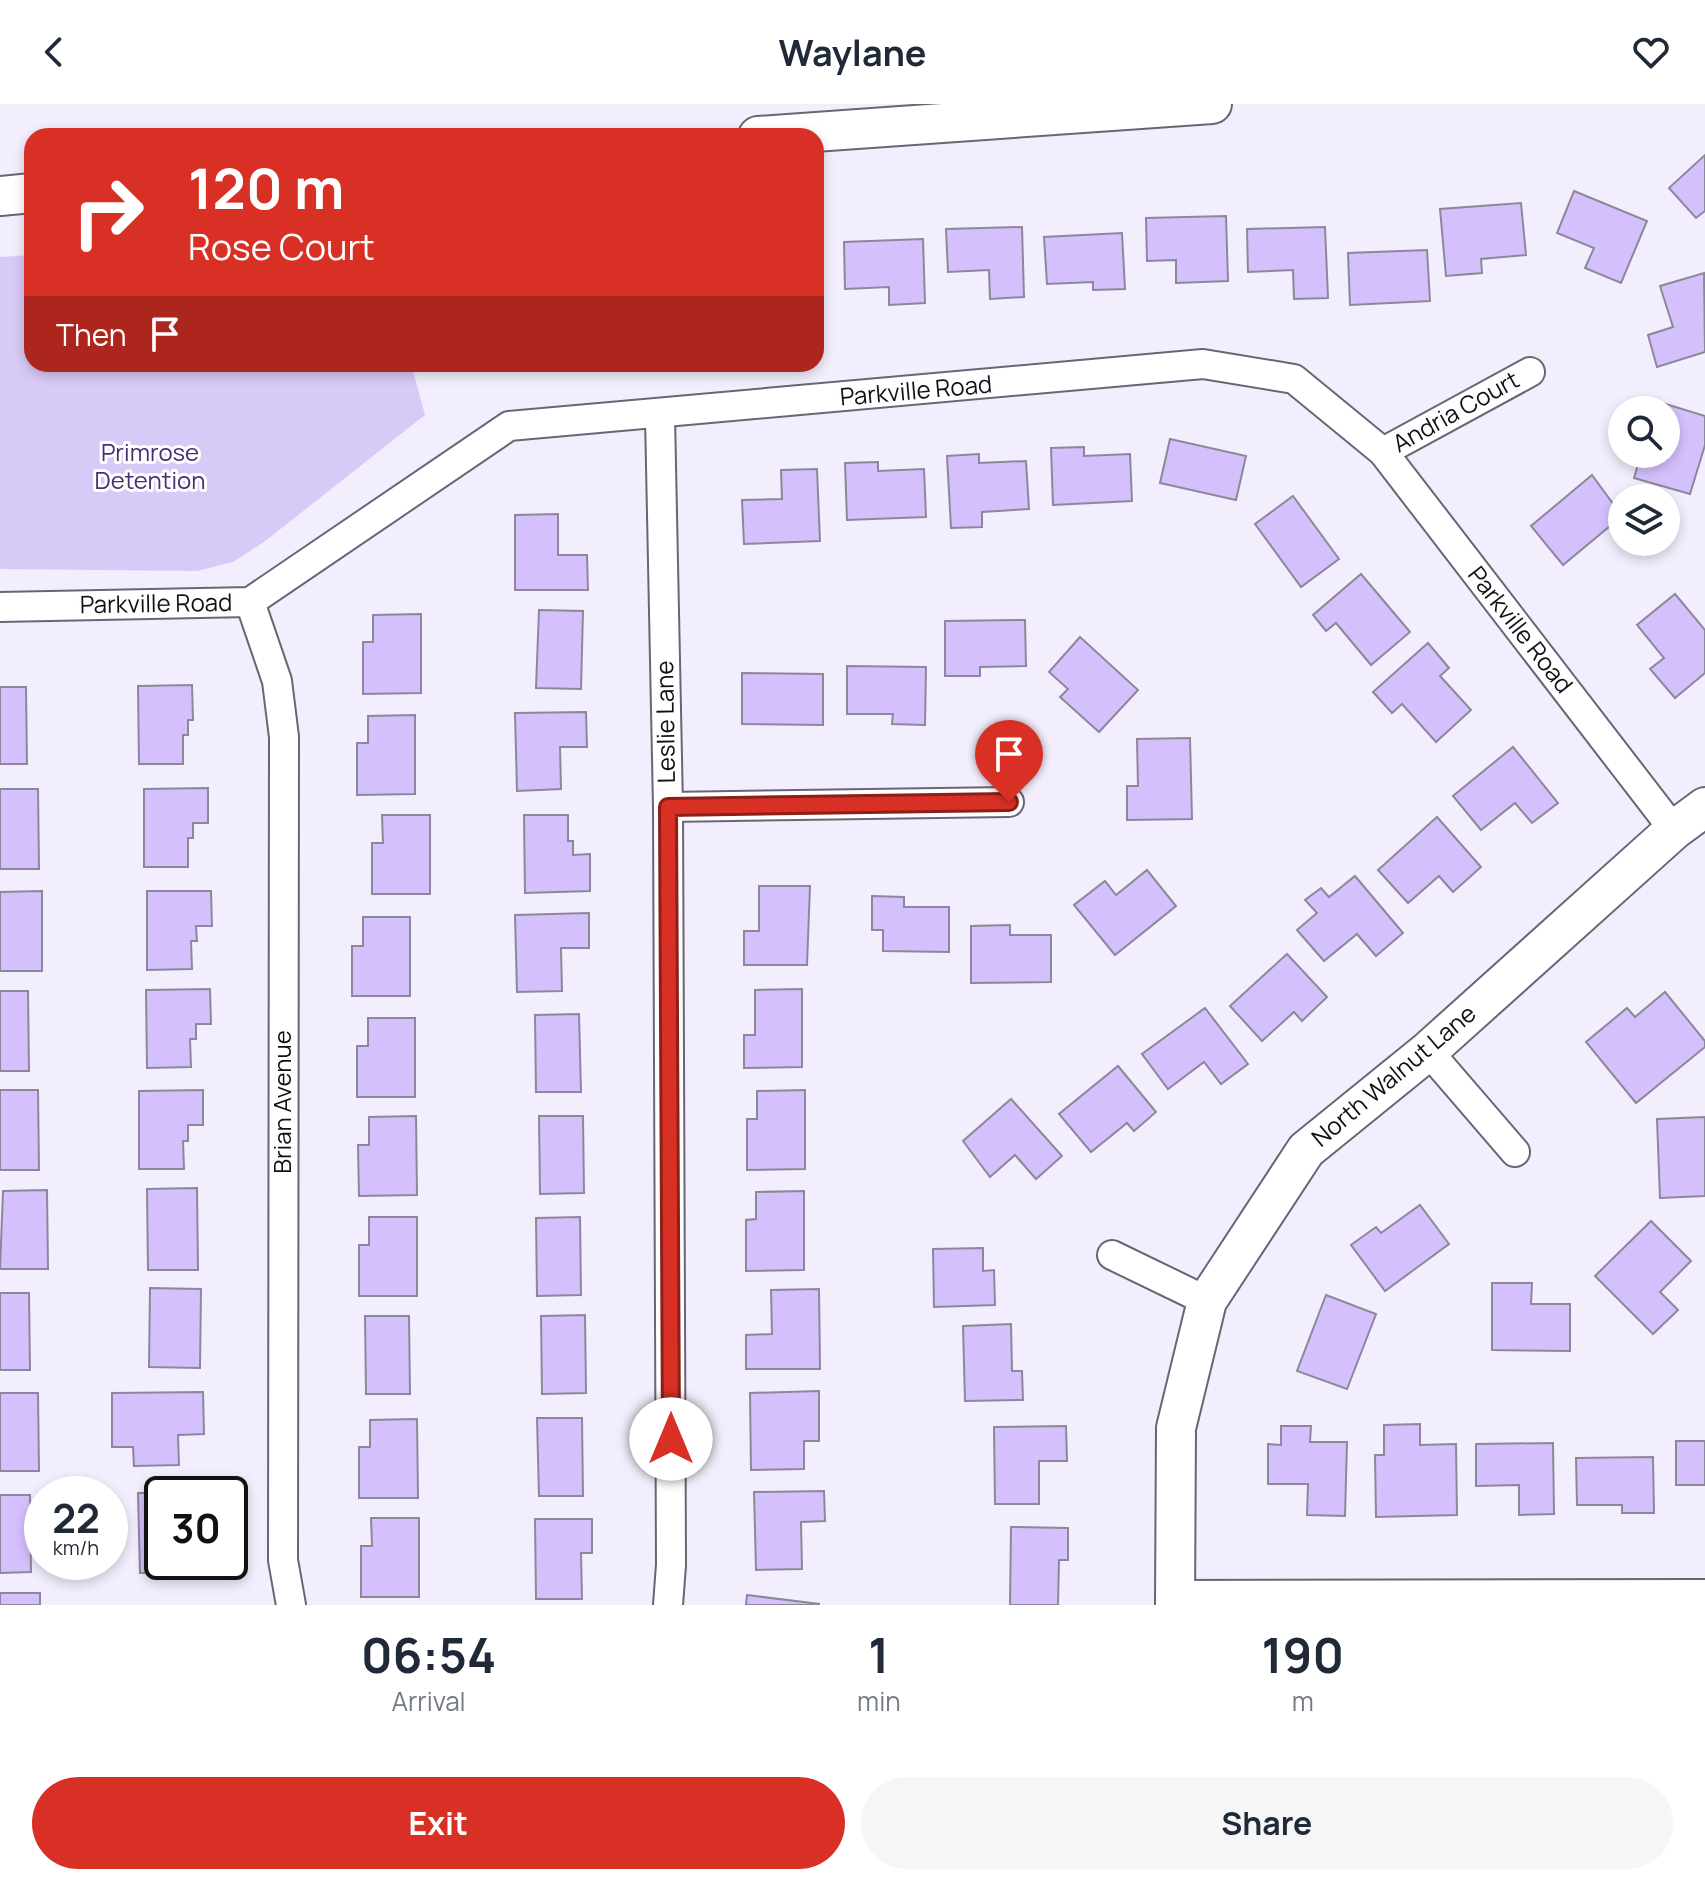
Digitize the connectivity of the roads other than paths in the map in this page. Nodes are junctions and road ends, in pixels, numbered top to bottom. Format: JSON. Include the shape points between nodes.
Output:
{"nodes":[{"id":1,"x":1212,"y":104,"type":"edge"},
{"id":2,"x":824,"y":131,"type":"edge"},
{"id":3,"x":24,"y":194,"type":"edge"},
{"id":4,"x":0,"y":196,"type":"edge"},
{"id":5,"x":1530,"y":372,"type":"dead end"},
{"id":6,"x":660,"y":416,"type":"junction"},
{"id":7,"x":1383,"y":452,"type":"junction"},
{"id":8,"x":250,"y":602,"type":"junction"},
{"id":9,"x":0,"y":607,"type":"edge"},
{"id":10,"x":1009,"y":802,"type":"dead end"},
{"id":11,"x":668,"y":807,"type":"junction"},
{"id":12,"x":1705,"y":807,"type":"edge"},
{"id":13,"x":1674,"y":830,"type":"junction"},
{"id":14,"x":1428,"y":1051,"type":"junction"},
{"id":15,"x":1515,"y":1152,"type":"dead end"},
{"id":16,"x":1112,"y":1255,"type":"dead end"},
{"id":17,"x":1207,"y":1301,"type":"junction"},
{"id":18,"x":1705,"y":1594,"type":"edge"},
{"id":19,"x":1175,"y":1600,"type":"edge"},
{"id":20,"x":1581,"y":1600,"type":"edge"},
{"id":21,"x":291,"y":1605,"type":"edge"},
{"id":22,"x":668,"y":1605,"type":"edge"}],
"edges":[{"from":1,"to":2,"type":"street"},
{"from":3,"to":4,"type":"street"},
{"from":5,"to":7,"type":"street","name":"Andria Court"},
{"from":6,"to":7,"type":"street","name":"Parkville Road","via":[[1203,364],[1294,379]]},
{"from":6,"to":8,"type":"street","name":"Parkville Road","via":[[509,426]]},
{"from":6,"to":11,"type":"street","name":"Leslie Lane"},
{"from":7,"to":13,"type":"street","name":"Parkville Road"},
{"from":8,"to":9,"type":"street","name":"Parkville Road"},
{"from":8,"to":21,"type":"street","name":"Brian Avenue","via":[[277,681],[284,737],[283,1560]]},
{"from":10,"to":11,"type":"street"},
{"from":11,"to":22,"type":"street","name":"Leslie Lane"},
{"from":12,"to":13,"type":"street","name":"North Walnut Lane"},
{"from":13,"to":14,"type":"street","name":"North Walnut Lane"},
{"from":14,"to":15,"type":"street"},
{"from":14,"to":17,"type":"street","name":"North Walnut Lane","via":[[1306,1150]]},
{"from":16,"to":17,"type":"street"},
{"from":17,"to":19,"type":"street","name":"North Walnut Lane","via":[[1176,1428]]},
{"from":18,"to":20,"type":"street"},
{"from":19,"to":20,"type":"street"}]}
